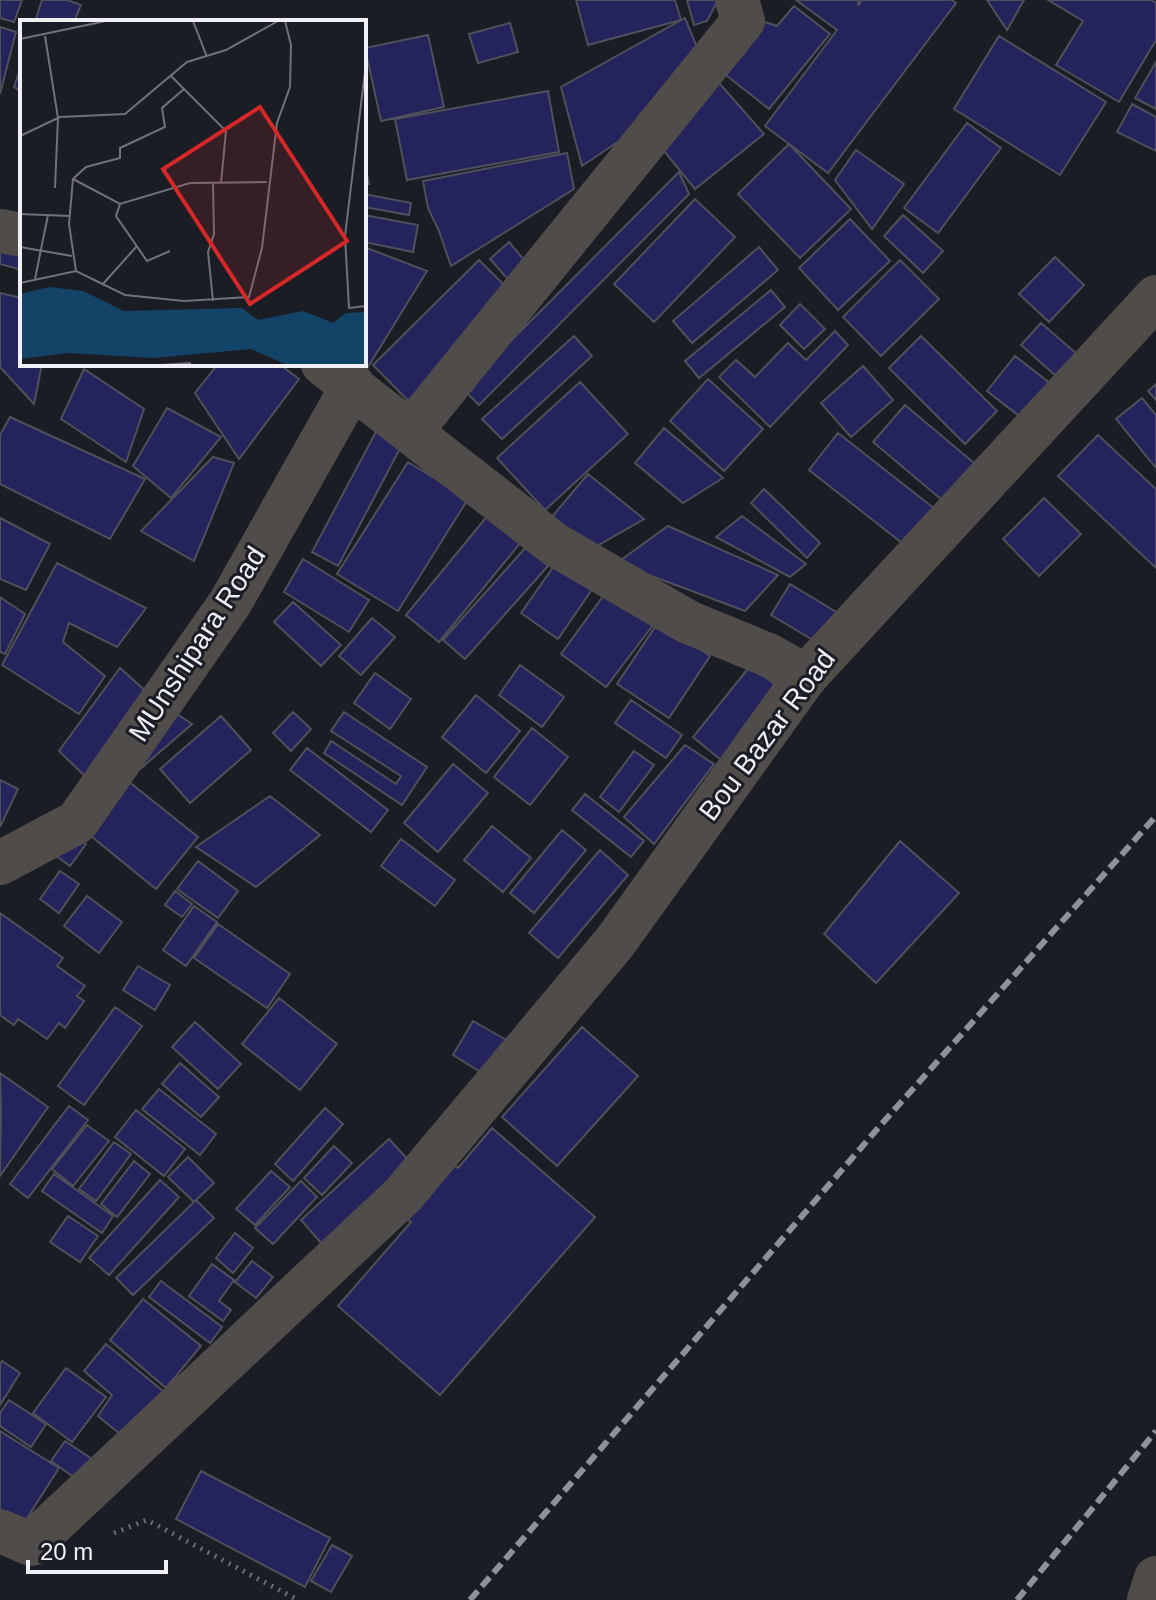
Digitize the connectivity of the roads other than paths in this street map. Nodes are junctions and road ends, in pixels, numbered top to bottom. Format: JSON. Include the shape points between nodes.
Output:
{"nodes":[{"id":1,"x":737,"y":0,"type":"edge"},
{"id":2,"x":0,"y":231,"type":"edge"},
{"id":3,"x":20,"y":235,"type":"edge"},
{"id":4,"x":1156,"y":297,"type":"edge"},
{"id":5,"x":338,"y":375,"type":"edge"},
{"id":6,"x":411,"y":431,"type":"junction"},
{"id":7,"x":806,"y":676,"type":"junction"},
{"id":8,"x":0,"y":863,"type":"edge"},
{"id":9,"x":0,"y":1531,"type":"edge"},
{"id":10,"x":1156,"y":1578,"type":"edge"},
{"id":11,"x":1149,"y":1600,"type":"edge"}],
"edges":[{"from":1,"to":6,"type":"street","via":[[743,21]]},
{"from":2,"to":3,"type":"street"},
{"from":4,"to":7,"type":"street","name":"Bou Bazar Road"},
{"from":5,"to":6,"type":"street"},
{"from":5,"to":8,"type":"street","name":"MUnshipara Road","via":[[230,603],[77,822]]},
{"from":6,"to":7,"type":"street","via":[[554,544],[688,622]]},
{"from":7,"to":9,"type":"street","name":"Bou Bazar Road","via":[[615,942],[403,1195],[31,1544]]},
{"from":10,"to":11,"type":"street"}]}
